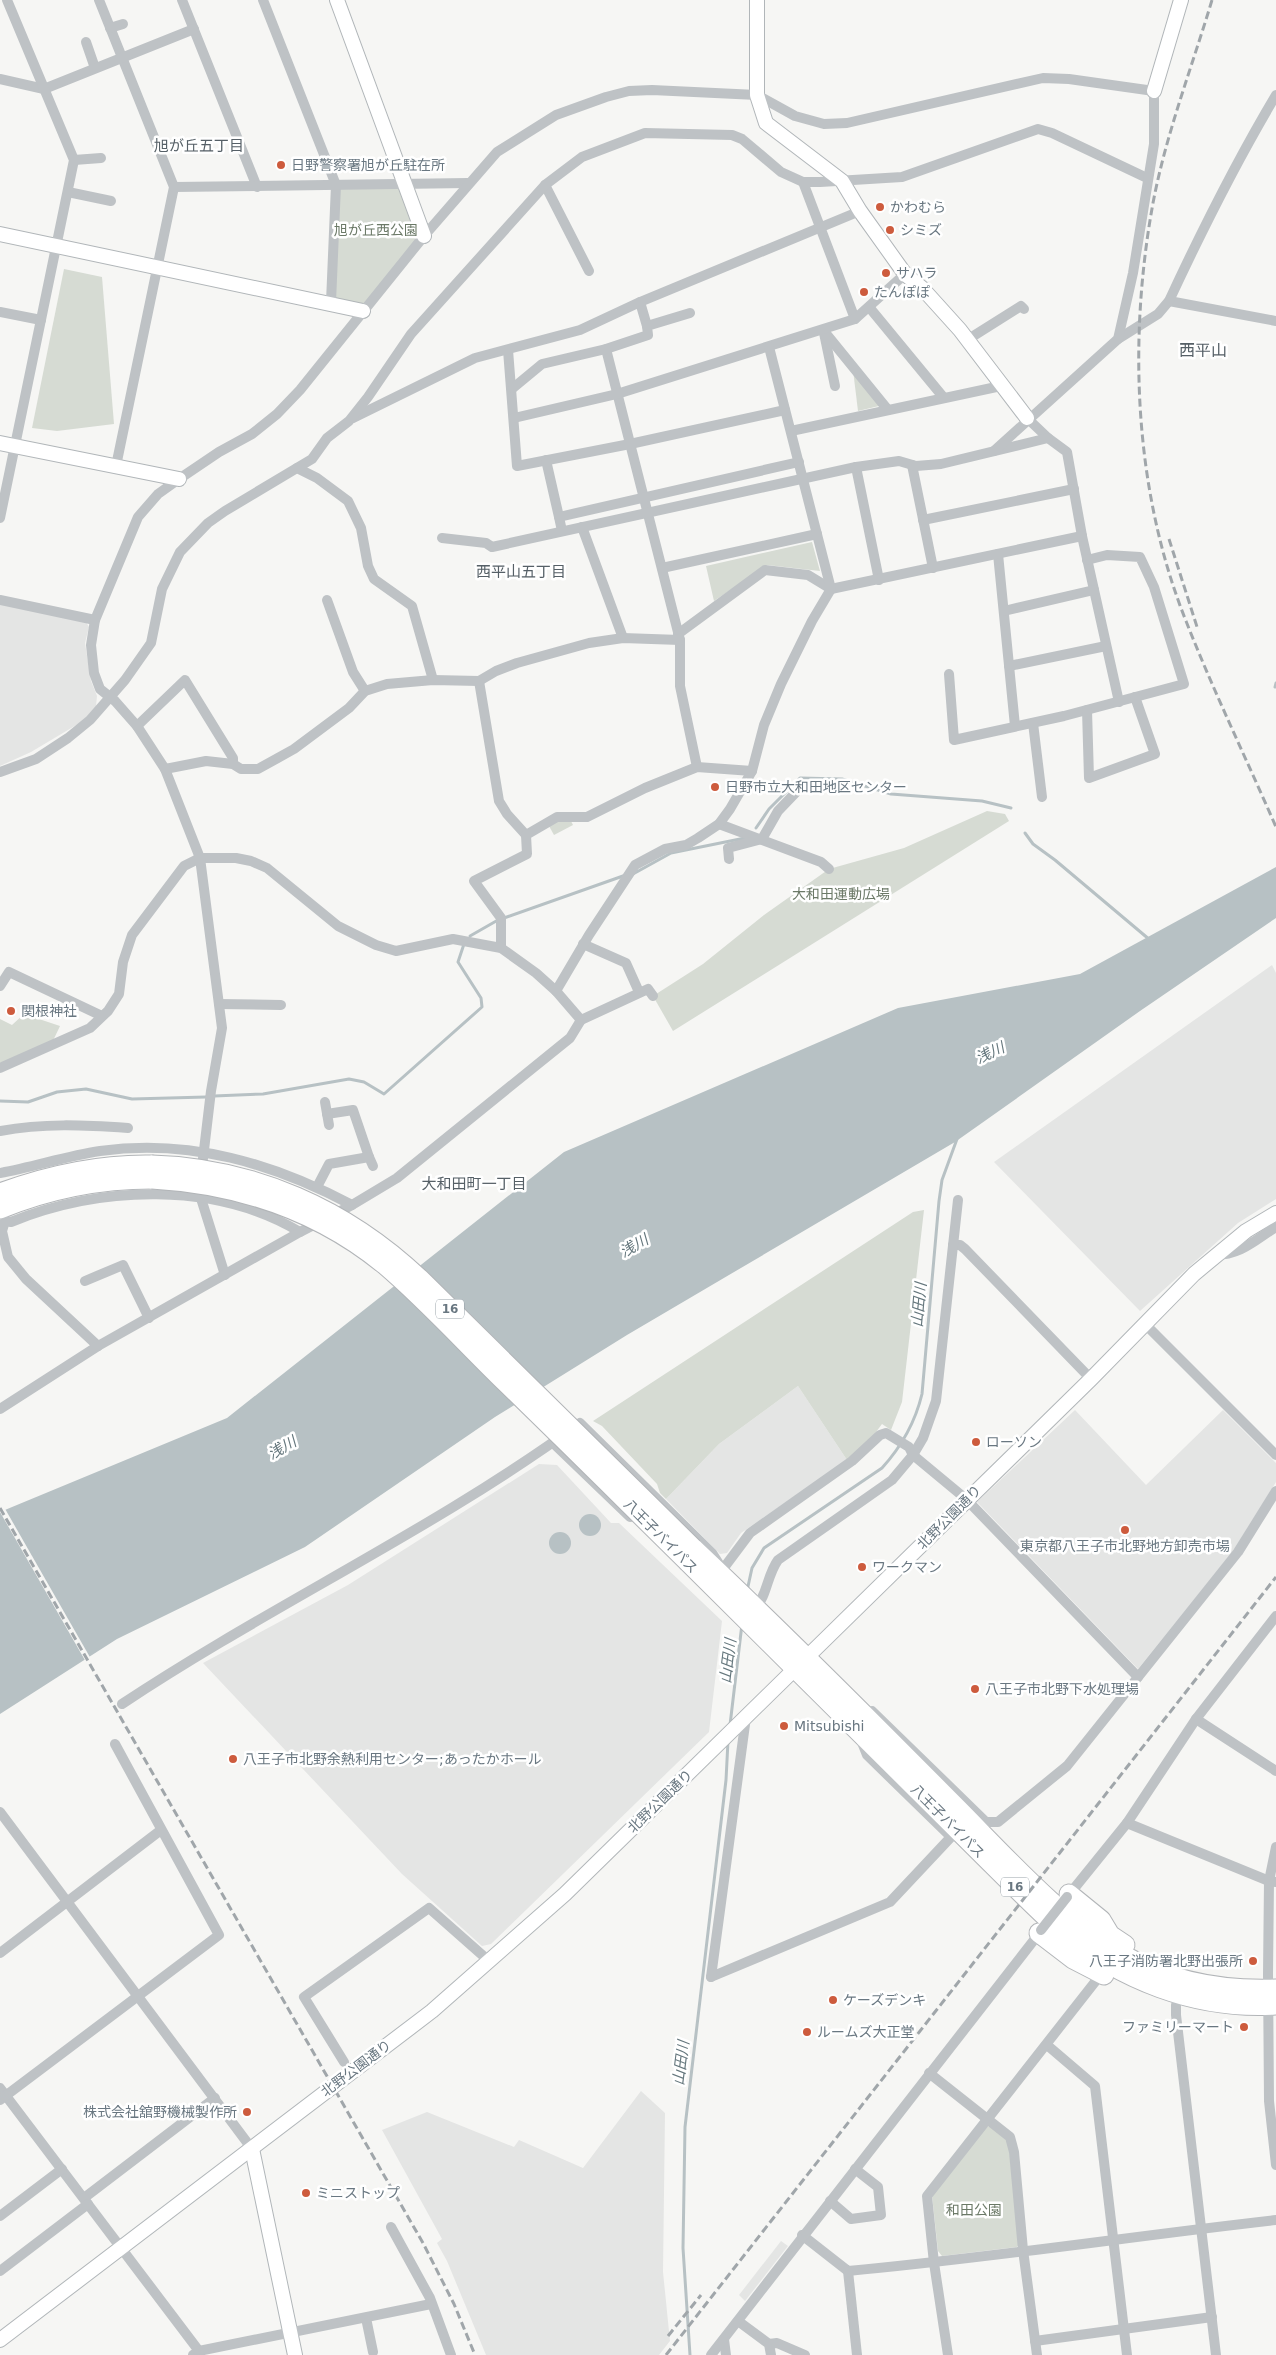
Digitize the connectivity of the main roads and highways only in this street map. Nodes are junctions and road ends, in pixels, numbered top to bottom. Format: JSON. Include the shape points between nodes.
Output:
{"nodes":[{"id":1,"x":152,"y":1172,"type":"junction"},
{"id":2,"x":0,"y":1193,"type":"edge"},
{"id":3,"x":1,"y":1222,"type":"edge"},
{"id":4,"x":690,"y":1555,"type":"junction"},
{"id":5,"x":800,"y":1663,"type":"junction"},
{"id":6,"x":1068,"y":1896,"type":"road end"},
{"id":7,"x":1040,"y":1931,"type":"road end"},
{"id":8,"x":1272,"y":1998,"type":"edge"}],
"edges":[{"from":1,"to":2,"type":"highway","name":"八王子バイパス","number":"16","via":[[123,1166],[76,1171]]},
{"from":1,"to":3,"type":"highway","name":"八王子バイパス","number":"16","via":[[131,1179],[66,1187]]},
{"from":1,"to":4,"type":"highway","name":"八王子バイパス","number":"16","bridge":true,"via":[[262,1197],[309,1216],[364,1249],[415,1293]]},
{"from":4,"to":5,"type":"highway","name":"八王子バイパス","number":"16","via":[[750,1626]]},
{"from":4,"to":5,"type":"highway","name":"八王子バイパス","number":"16","via":[[727,1578]]},
{"from":5,"to":8,"type":"highway","name":"八王子バイパス","number":"16","via":[[848,1698],[1018,1868],[1093,1936],[1124,1956],[1182,1979]]},
{"from":5,"to":8,"type":"highway","name":"八王子バイパス","number":"16","via":[[858,1732],[1058,1928],[1101,1960],[1148,1984],[1178,1994],[1230,2004]]},
{"from":6,"to":8,"type":"highway","via":[[1101,1920],[1110,1935],[1129,1947],[1183,1969],[1252,1980]]},
{"from":7,"to":8,"type":"highway","via":[[1073,1959],[1145,1994],[1176,2005],[1241,2012],[1252,2011]]}]}
